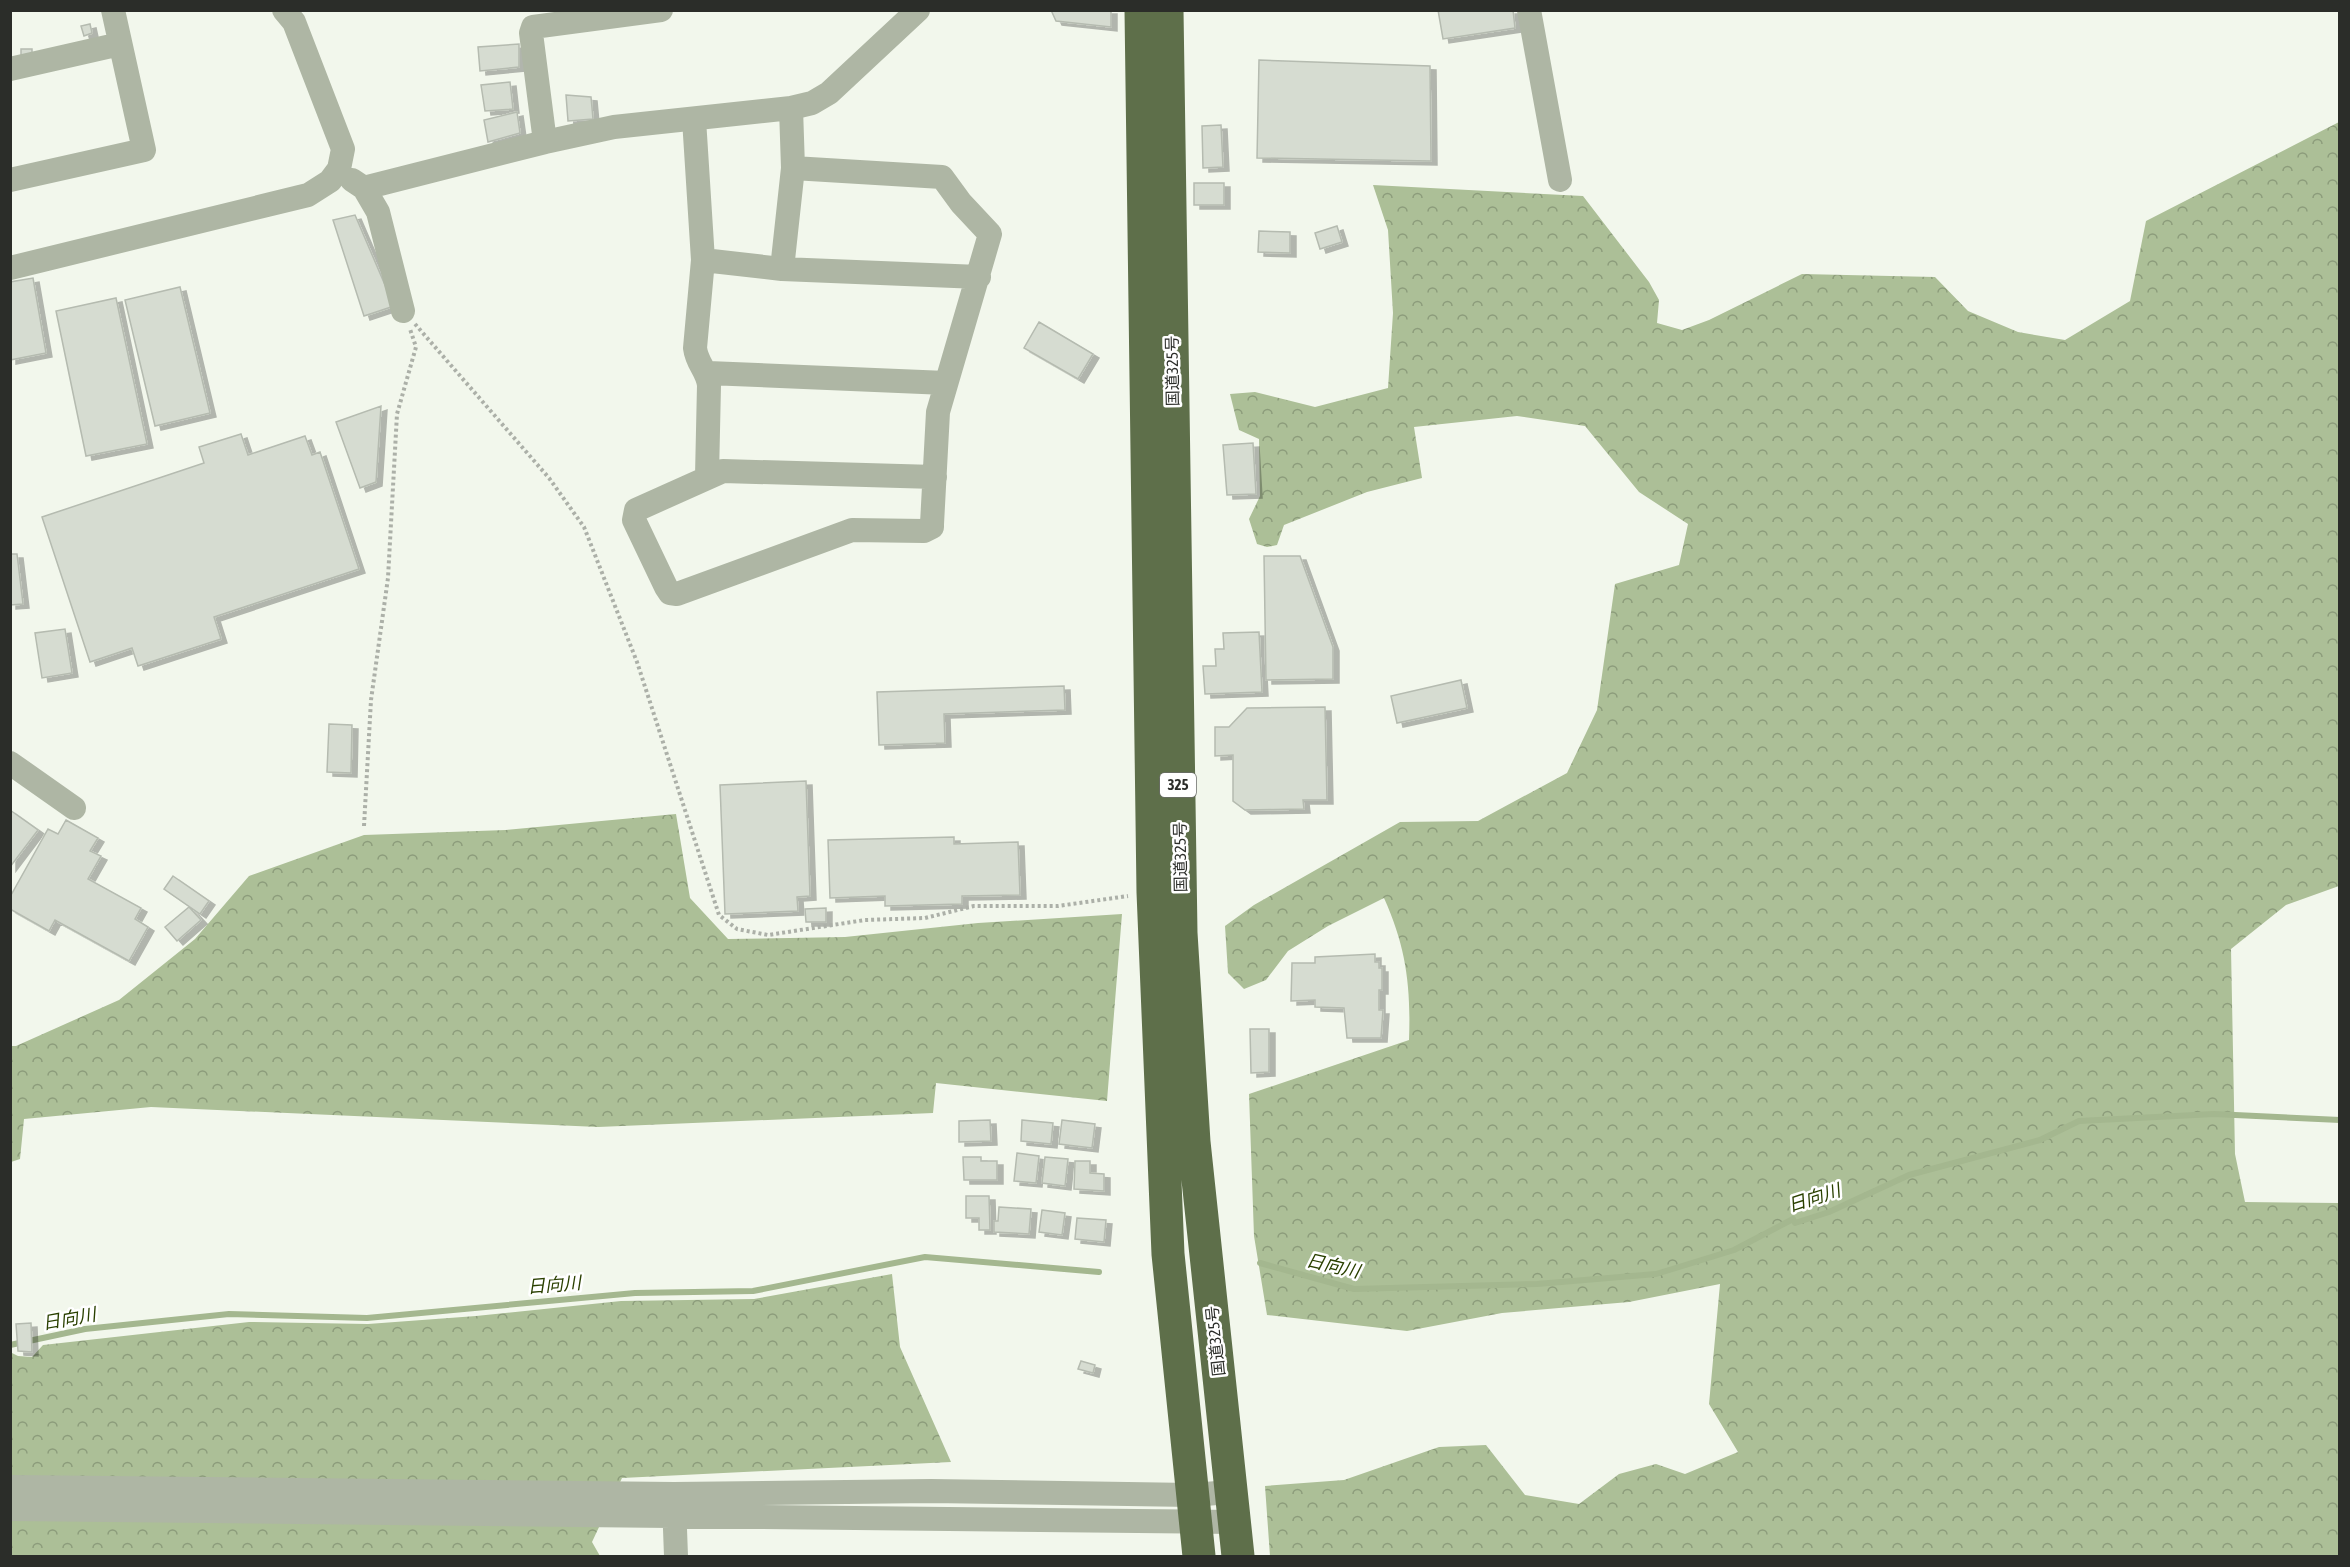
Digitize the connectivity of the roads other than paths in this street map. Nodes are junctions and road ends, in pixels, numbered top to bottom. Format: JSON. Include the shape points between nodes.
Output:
{"nodes":[{"id":1,"x":113,"y":10,"type":"edge"},
{"id":2,"x":284,"y":10,"type":"edge"},
{"id":3,"x":661,"y":10,"type":"edge"},
{"id":4,"x":918,"y":10,"type":"edge"},
{"id":5,"x":1141,"y":10,"type":"edge"},
{"id":6,"x":1167,"y":10,"type":"edge"},
{"id":7,"x":1529,"y":10,"type":"edge"},
{"id":8,"x":580,"y":15,"type":"edge"},
{"id":9,"x":120,"y":44,"type":"junction"},
{"id":10,"x":10,"y":69,"type":"edge"},
{"id":11,"x":791,"y":108,"type":"junction"},
{"id":12,"x":694,"y":119,"type":"junction"},
{"id":13,"x":545,"y":142,"type":"junction"},
{"id":14,"x":793,"y":168,"type":"junction"},
{"id":15,"x":339,"y":169,"type":"junction"},
{"id":16,"x":10,"y":180,"type":"edge"},
{"id":17,"x":1560,"y":180,"type":"dead end"},
{"id":18,"x":364,"y":188,"type":"junction"},
{"id":19,"x":703,"y":260,"type":"junction"},
{"id":20,"x":10,"y":268,"type":"edge"},
{"id":21,"x":782,"y":269,"type":"junction"},
{"id":22,"x":979,"y":277,"type":"junction"},
{"id":23,"x":404,"y":311,"type":"road end"},
{"id":24,"x":708,"y":373,"type":"junction"},
{"id":25,"x":946,"y":383,"type":"junction"},
{"id":26,"x":707,"y":476,"type":"junction"},
{"id":27,"x":935,"y":477,"type":"junction"},
{"id":28,"x":10,"y":763,"type":"edge"},
{"id":29,"x":74,"y":808,"type":"dead end"},
{"id":30,"x":10,"y":1486,"type":"edge"},
{"id":31,"x":674,"y":1505,"type":"junction"},
{"id":32,"x":1232,"y":1507,"type":"junction"},
{"id":33,"x":10,"y":1509,"type":"edge"},
{"id":34,"x":1192,"y":1509,"type":"junction"},
{"id":35,"x":676,"y":1557,"type":"edge"},
{"id":36,"x":1199,"y":1557,"type":"edge"},
{"id":37,"x":1238,"y":1557,"type":"edge"}],
"edges":[{"from":1,"to":9,"type":"street"},
{"from":2,"to":15,"type":"street","via":[[294,22],[344,149]]},
{"from":3,"to":8,"type":"street"},
{"from":4,"to":11,"type":"street","via":[[829,93],[812,103]]},
{"from":5,"to":34,"type":"highway","name":"国道325号","number":"325","via":[[1153,892],[1168,1254]]},
{"from":6,"to":32,"type":"highway","name":"国道325号","number":"325","via":[[1181,933],[1194,1142]]},
{"from":7,"to":17,"type":"street"},
{"from":8,"to":13,"type":"street","via":[[532,27]]},
{"from":9,"to":10,"type":"street"},
{"from":9,"to":16,"type":"street","via":[[144,150]]},
{"from":11,"to":12,"type":"street"},
{"from":11,"to":14,"type":"street"},
{"from":12,"to":13,"type":"street","via":[[614,127]]},
{"from":12,"to":19,"type":"street"},
{"from":13,"to":18,"type":"street"},
{"from":14,"to":21,"type":"street"},
{"from":14,"to":22,"type":"street","via":[[942,177],[990,234]]},
{"from":15,"to":18,"type":"street"},
{"from":15,"to":20,"type":"street","via":[[330,181],[308,195]]},
{"from":18,"to":23,"type":"street","via":[[378,212]]},
{"from":19,"to":21,"type":"street"},
{"from":19,"to":24,"type":"street","via":[[695,348],[696,360]]},
{"from":21,"to":22,"type":"street"},
{"from":22,"to":25,"type":"street"},
{"from":24,"to":25,"type":"street"},
{"from":24,"to":26,"type":"street"},
{"from":25,"to":27,"type":"street","via":[[938,412]]},
{"from":26,"to":27,"type":"street","via":[[729,470]]},
{"from":26,"to":27,"type":"street","via":[[633,514],[670,593],[678,594],[852,530],[929,530]]},
{"from":28,"to":29,"type":"street"},
{"from":30,"to":31,"type":"street"},
{"from":31,"to":33,"type":"street"},
{"from":31,"to":34,"type":"street"},
{"from":31,"to":35,"type":"street"},
{"from":32,"to":34,"type":"street"},
{"from":32,"to":37,"type":"highway","name":"国道325号","number":"325"},
{"from":34,"to":36,"type":"highway","name":"国道325号","number":"325"}]}
